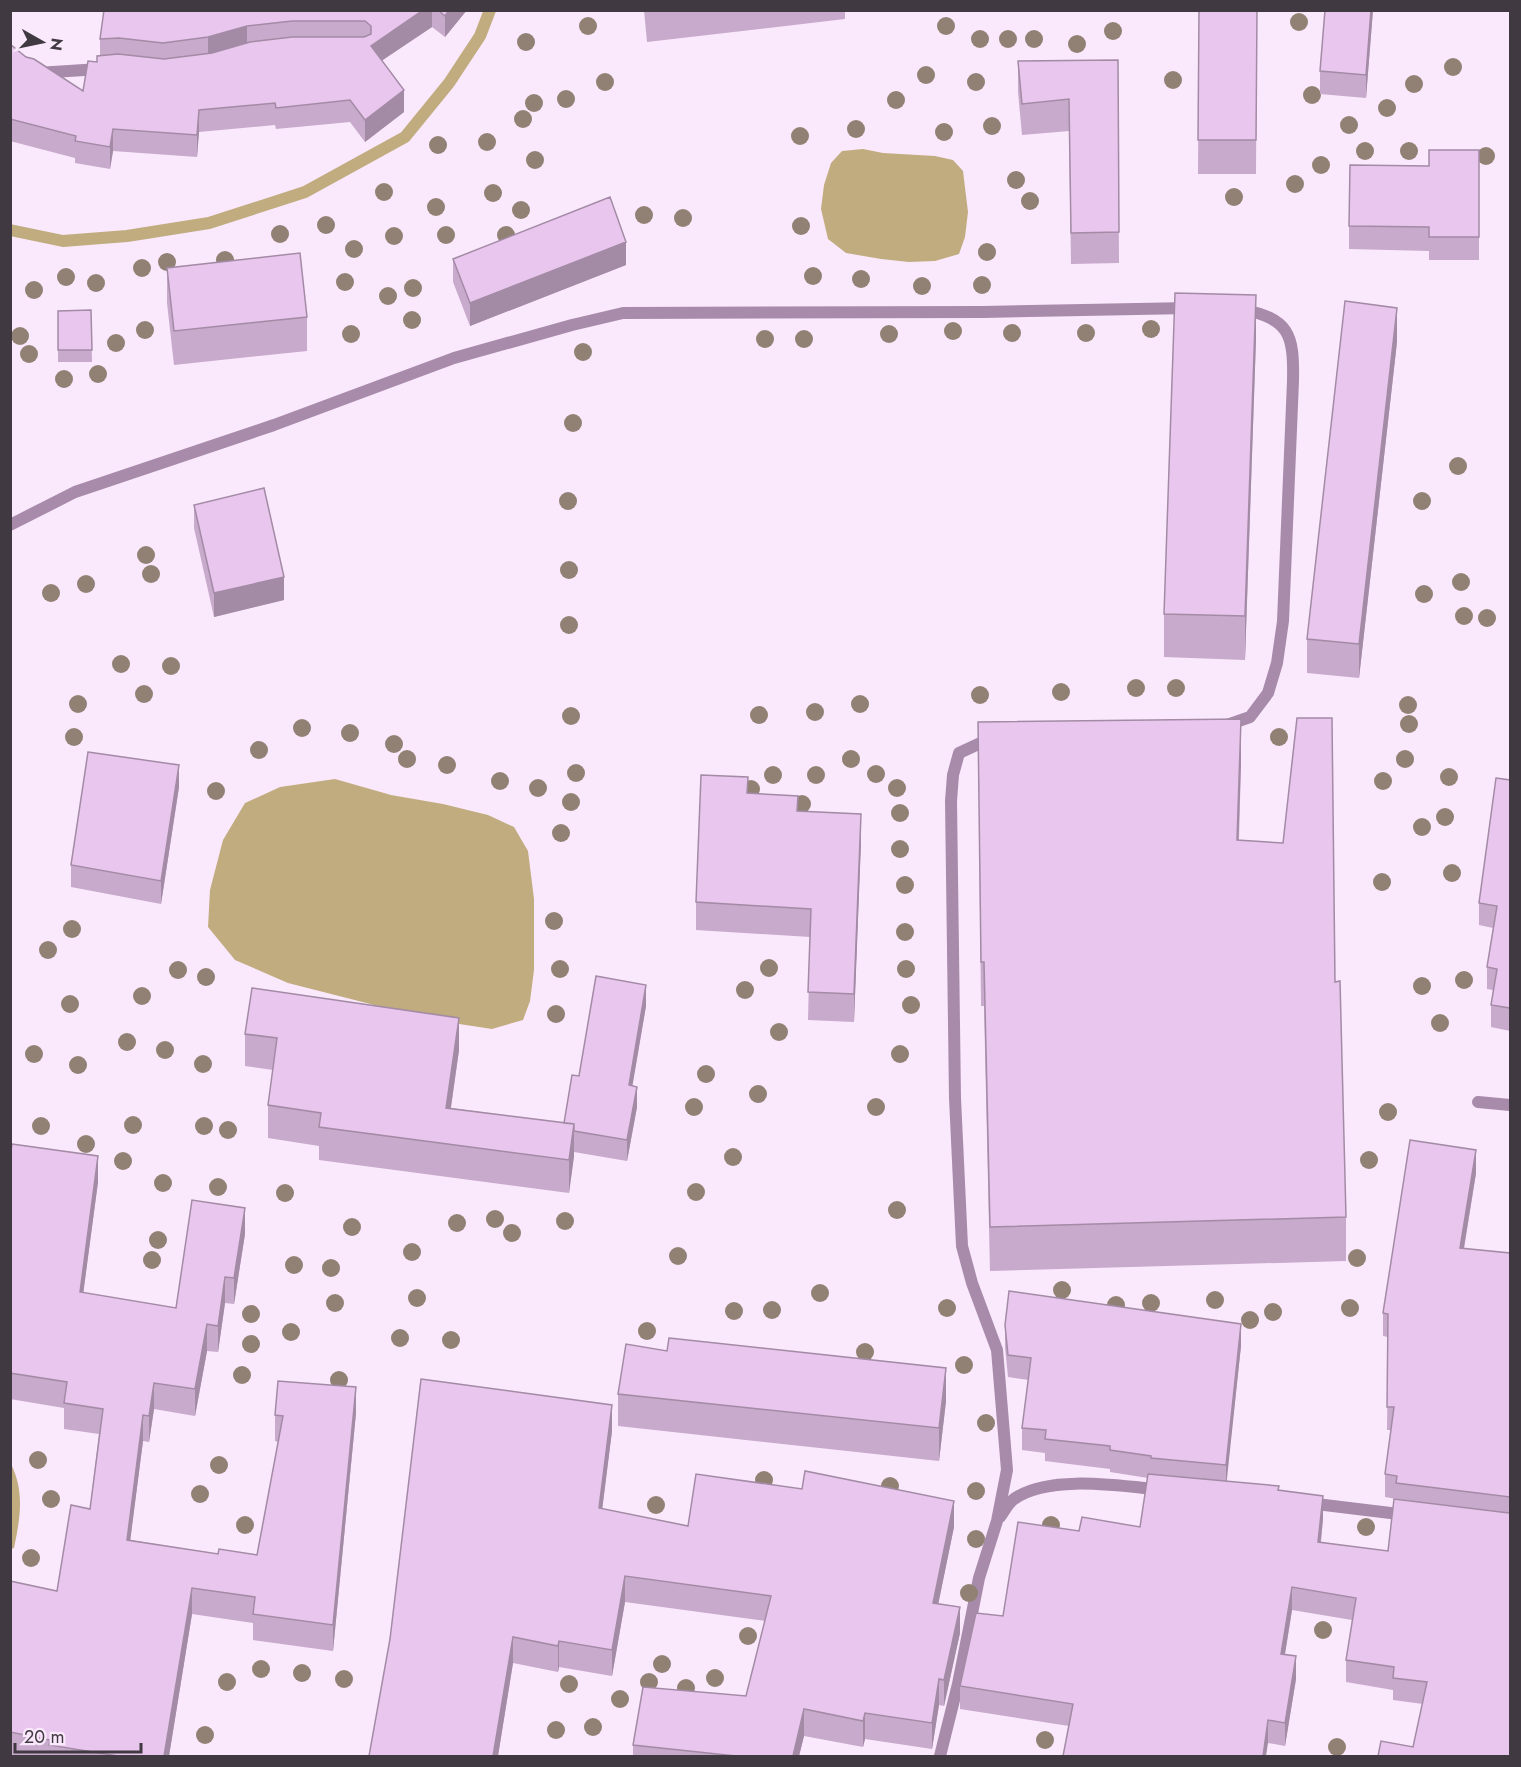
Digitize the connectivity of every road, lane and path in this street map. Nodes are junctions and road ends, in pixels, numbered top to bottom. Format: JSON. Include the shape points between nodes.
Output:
{"nodes":[{"id":1,"x":24,"y":66,"type":"edge"},
{"id":2,"x":107,"y":68,"type":"edge"},
{"id":3,"x":1199,"y":308,"type":"edge"},
{"id":4,"x":1228,"y":309,"type":"edge"},
{"id":5,"x":10,"y":525,"type":"edge"},
{"id":6,"x":1220,"y":728,"type":"edge"},
{"id":7,"x":1003,"y":739,"type":"edge"},
{"id":8,"x":1478,"y":1102,"type":"dead end"},
{"id":9,"x":1510,"y":1105,"type":"edge"},
{"id":10,"x":1176,"y":1491,"type":"edge"},
{"id":11,"x":1293,"y":1502,"type":"edge"},
{"id":12,"x":1419,"y":1516,"type":"edge"},
{"id":13,"x":997,"y":1521,"type":"junction"},
{"id":14,"x":940,"y":1756,"type":"edge"}],
"edges":[{"from":1,"to":2,"type":"street","via":[[31,73]]},
{"from":3,"to":5,"type":"street","via":[[623,313],[454,358],[264,429],[75,492]]},
{"from":4,"to":6,"type":"street","via":[[1264,314],[1286,329],[1293,353],[1293,381],[1283,621],[1277,663],[1268,693],[1250,717]]},
{"from":7,"to":13,"type":"street","via":[[985,741],[959,753],[951,801],[959,1203],[962,1245],[997,1350],[1007,1470]]},
{"from":8,"to":9,"type":"street"},
{"from":10,"to":13,"type":"street","via":[[1093,1484],[1038,1487],[1012,1500]]},
{"from":11,"to":12,"type":"street"},
{"from":13,"to":14,"type":"street","via":[[979,1578]]}]}
